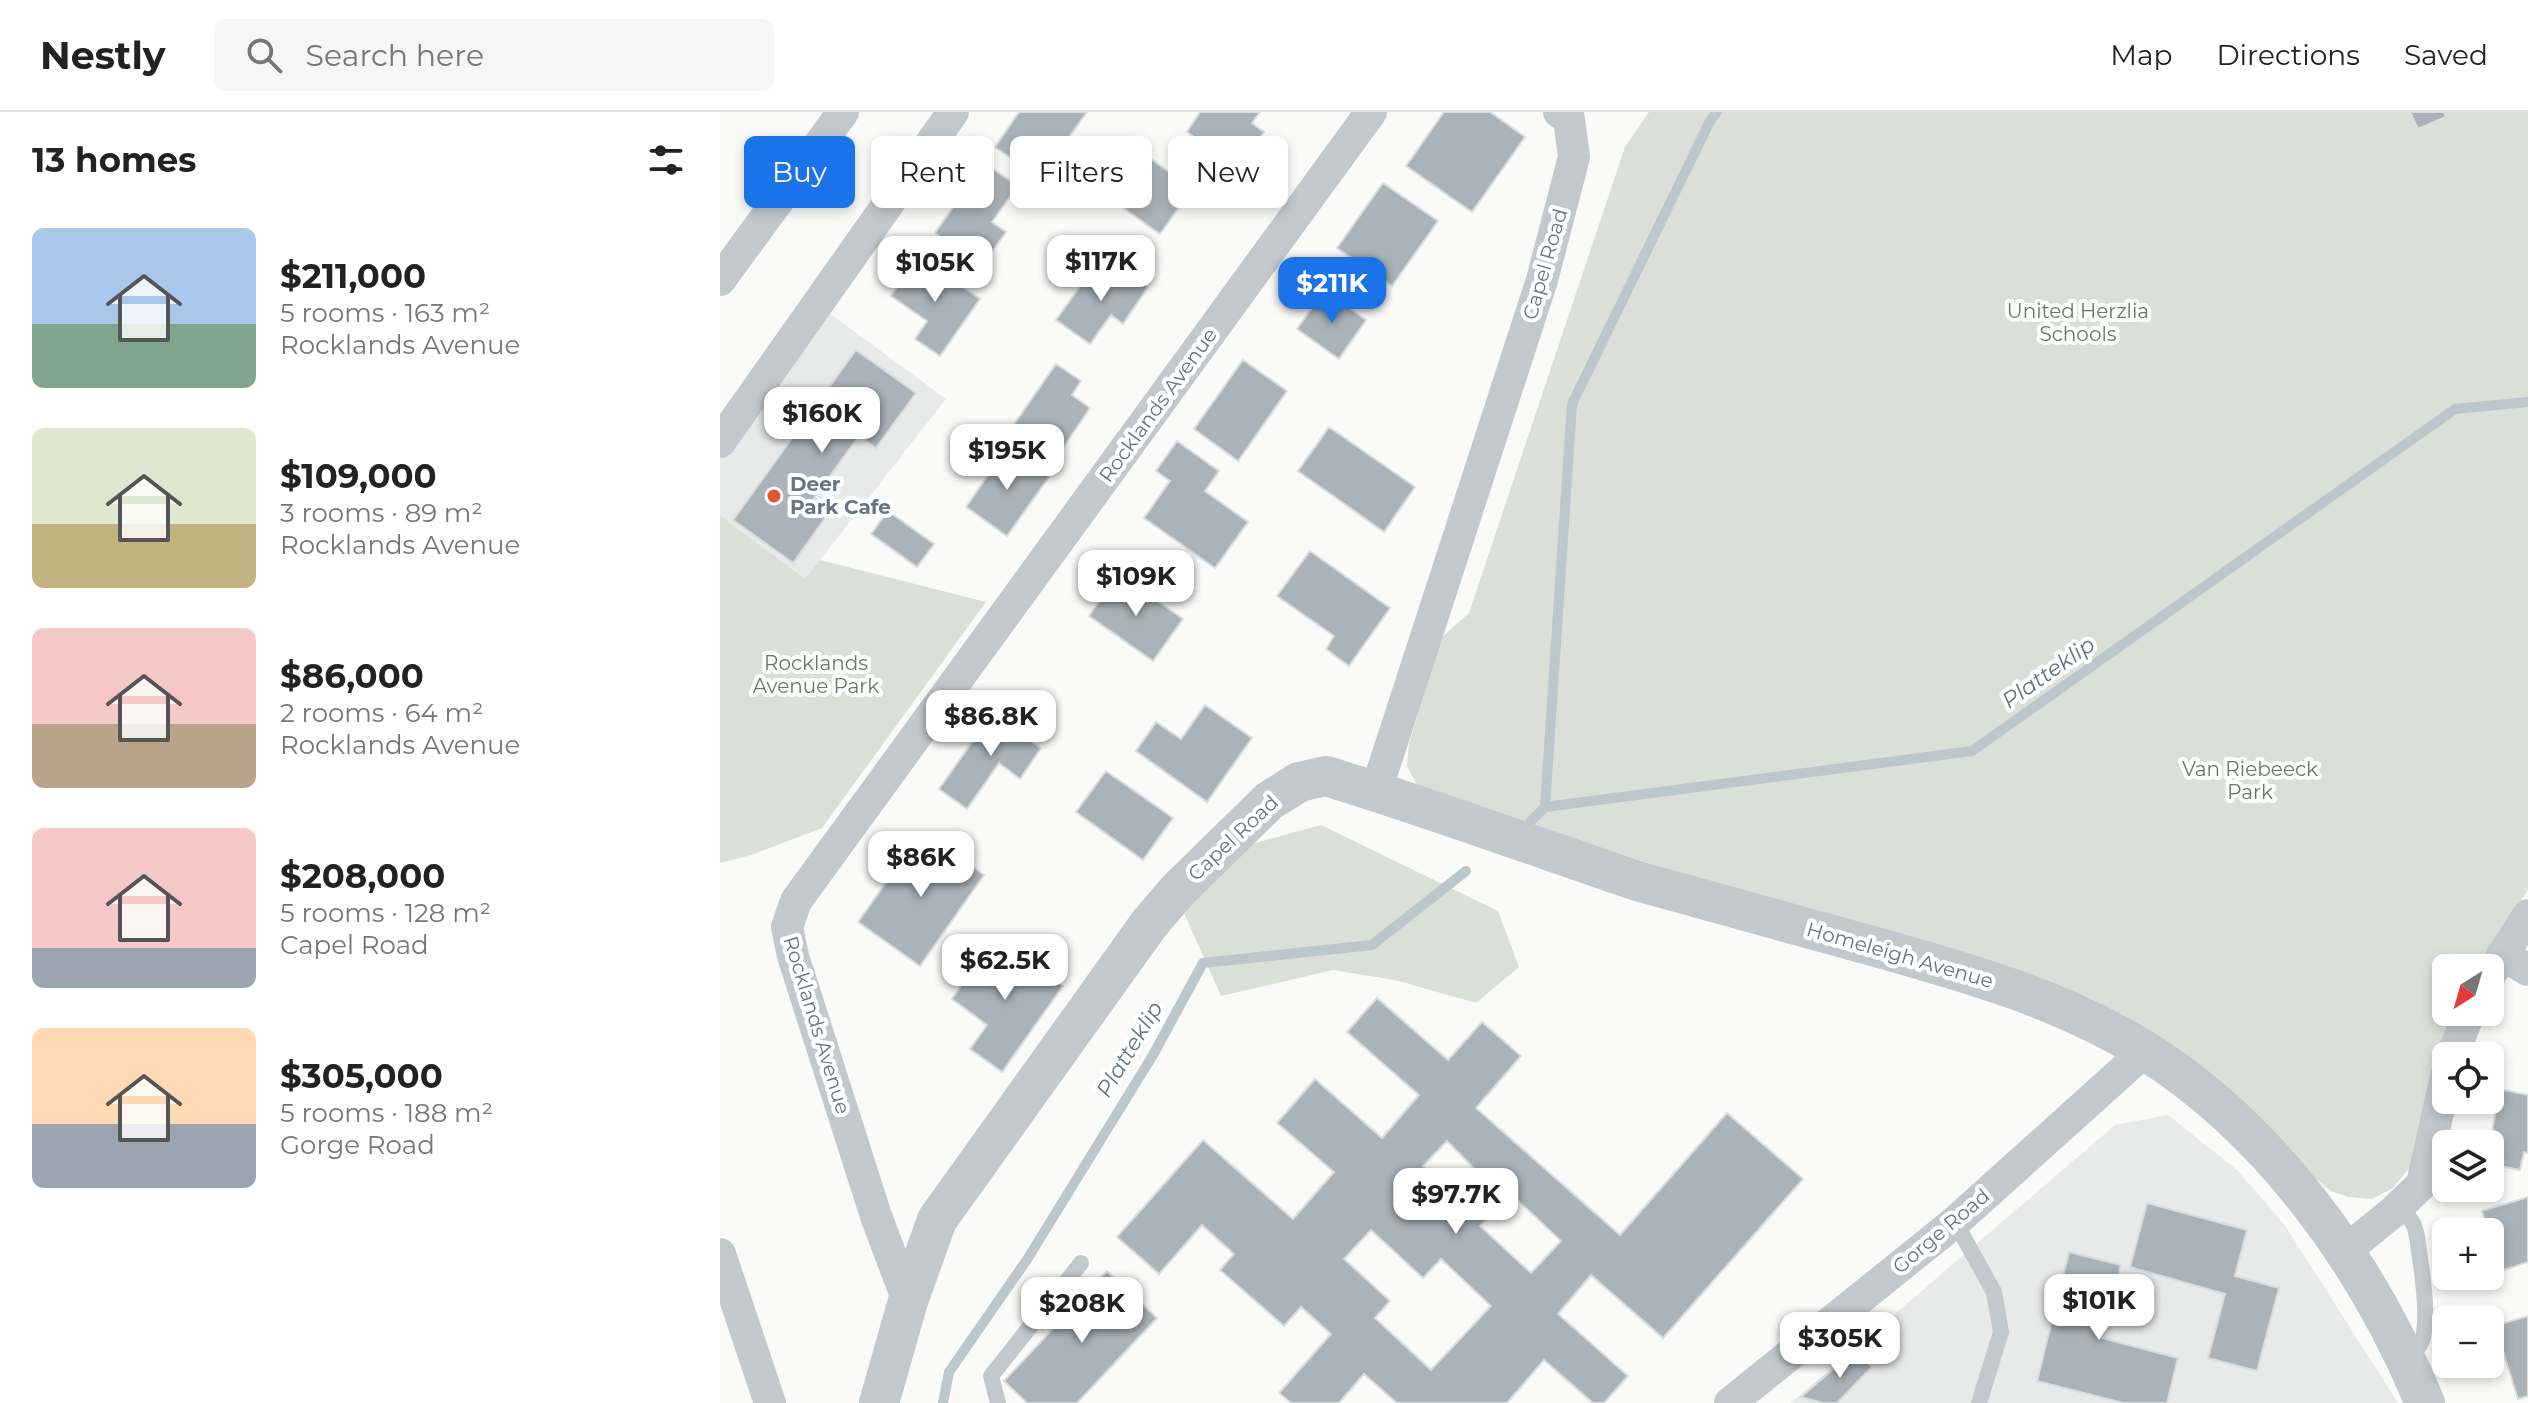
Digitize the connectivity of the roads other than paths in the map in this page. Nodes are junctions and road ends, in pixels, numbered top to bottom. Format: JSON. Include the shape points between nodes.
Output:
{"nodes":[{"id":1,"x":843,"y":112,"type":"edge"},
{"id":2,"x":953,"y":112,"type":"edge"},
{"id":3,"x":1371,"y":112,"type":"edge"},
{"id":4,"x":1564,"y":116,"type":"edge"},
{"id":5,"x":720,"y":280,"type":"edge"},
{"id":6,"x":720,"y":442,"type":"edge"},
{"id":7,"x":1376,"y":791,"type":"junction"},
{"id":8,"x":2528,"y":915,"type":"edge"},
{"id":9,"x":2507,"y":967,"type":"edge"},
{"id":10,"x":2145,"y":1051,"type":"junction"},
{"id":11,"x":2438,"y":1114,"type":"edge"},
{"id":12,"x":2401,"y":1205,"type":"junction"},
{"id":13,"x":1955,"y":1222,"type":"junction"},
{"id":14,"x":2345,"y":1251,"type":"junction"},
{"id":15,"x":720,"y":1254,"type":"edge"},
{"id":16,"x":1081,"y":1263,"type":"dead end"},
{"id":17,"x":908,"y":1301,"type":"junction"},
{"id":18,"x":2404,"y":1360,"type":"junction"},
{"id":19,"x":770,"y":1403,"type":"edge"},
{"id":20,"x":879,"y":1403,"type":"edge"},
{"id":21,"x":998,"y":1403,"type":"edge"},
{"id":22,"x":1730,"y":1403,"type":"edge"},
{"id":23,"x":1979,"y":1403,"type":"edge"},
{"id":24,"x":2425,"y":1403,"type":"edge"}],
"edges":[{"from":1,"to":5,"type":"street"},
{"from":2,"to":6,"type":"street"},
{"from":3,"to":17,"type":"street","name":"Rocklands Avenue","via":[[796,901],[787,927],[793,956]]},
{"from":4,"to":7,"type":"street","name":"Capel Road","via":[[1574,157],[1542,280]]},
{"from":7,"to":10,"type":"street","name":"Homeleigh Avenue","via":[[1641,882],[2014,988]]},
{"from":7,"to":17,"type":"street","name":"Capel Road","via":[[1326,776],[1299,782],[1269,801],[1178,890],[937,1220]]},
{"from":8,"to":9,"type":"street"},
{"from":10,"to":13,"type":"street","name":"Gorge Road"},
{"from":10,"to":14,"type":"street","name":"Homeleigh Avenue","via":[[2228,1113]]},
{"from":11,"to":12,"type":"street","via":[[2422,1184]]},
{"from":12,"to":14,"type":"street"},
{"from":12,"to":18,"type":"lane","via":[[2417,1236],[2424,1312],[2420,1345]]},
{"from":13,"to":22,"type":"street","name":"Gorge Road"},
{"from":13,"to":23,"type":"lane","via":[[1994,1292],[2001,1332]]},
{"from":14,"to":18,"type":"street","name":"Homeleigh Avenue"},
{"from":15,"to":19,"type":"street"},
{"from":16,"to":21,"type":"lane","via":[[991,1376]]},
{"from":17,"to":20,"type":"street","name":"Capel Road"},
{"from":18,"to":24,"type":"street","name":"Homeleigh Avenue"}]}
